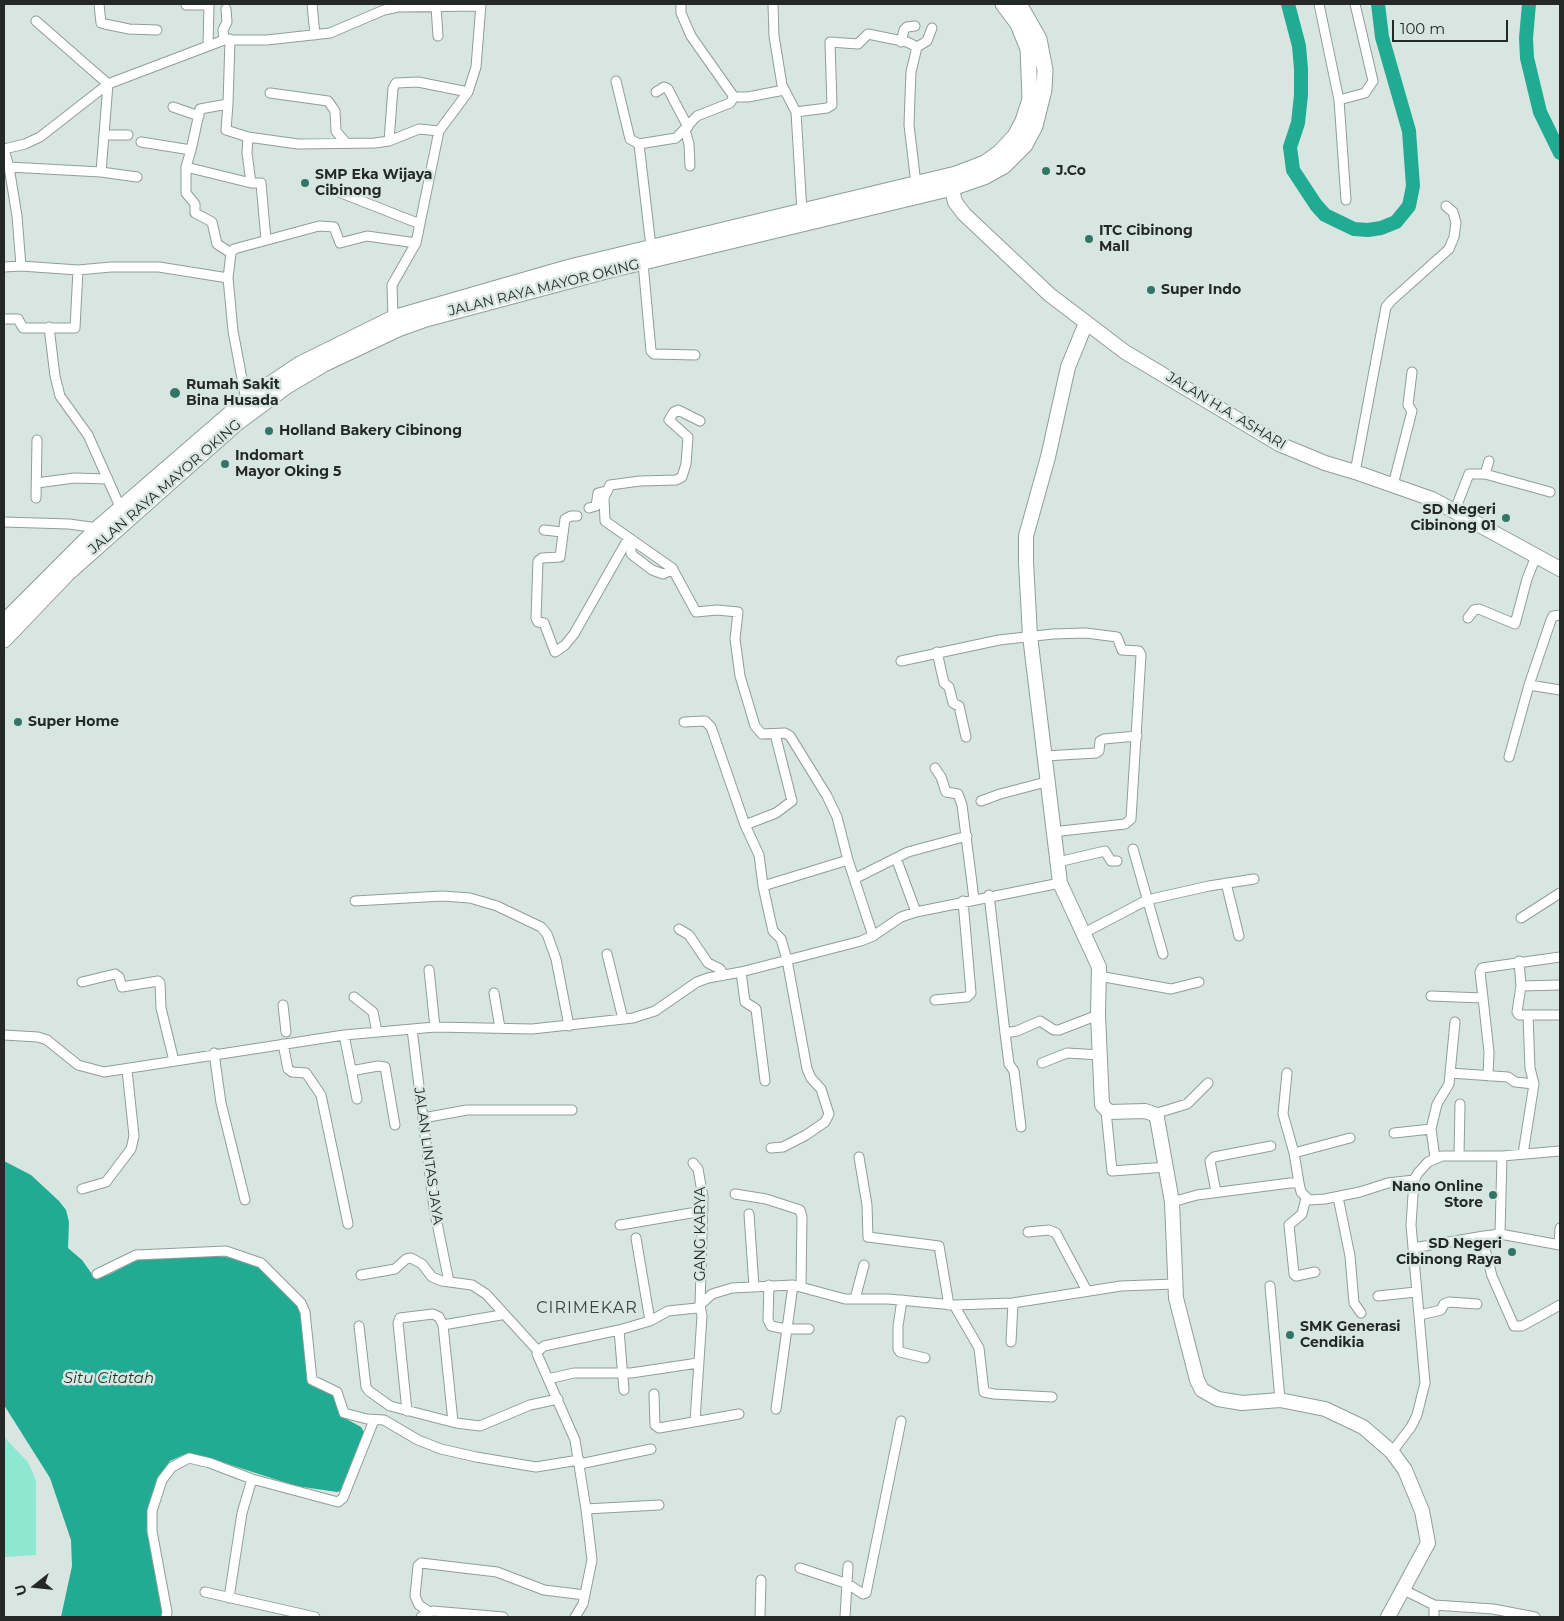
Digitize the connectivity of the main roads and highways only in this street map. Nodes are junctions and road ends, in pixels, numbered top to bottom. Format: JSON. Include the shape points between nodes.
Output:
{"nodes":[{"id":1,"x":1003,"y":4,"type":"edge"},
{"id":2,"x":1019,"y":4,"type":"edge"},
{"id":3,"x":951,"y":182,"type":"junction"},
{"id":4,"x":778,"y":224,"type":"junction"},
{"id":5,"x":571,"y":273,"type":"junction"},
{"id":6,"x":143,"y":497,"type":"junction"},
{"id":7,"x":4,"y":622,"type":"edge"},
{"id":8,"x":4,"y":640,"type":"edge"}],
"edges":[{"from":1,"to":3,"type":"main road","name":"JALAN RAYA MAYOR OKING","via":[[1018,24],[1028,49],[1028,108],[1015,136],[1000,152]]},
{"from":2,"to":3,"type":"main road","name":"JALAN RAYA MAYOR OKING","via":[[1039,39],[1045,70],[1035,126],[1025,145],[1004,166],[984,177]]},
{"from":3,"to":4,"type":"main road","name":"JALAN RAYA MAYOR OKING"},
{"from":3,"to":4,"type":"main road","name":"JALAN RAYA MAYOR OKING","via":[[916,184],[802,212]]},
{"from":4,"to":5,"type":"main road","name":"JALAN RAYA MAYOR OKING","via":[[651,247]]},
{"from":4,"to":5,"type":"main road","name":"JALAN RAYA MAYOR OKING","via":[[643,263]]},
{"from":5,"to":6,"type":"main road","name":"JALAN RAYA MAYOR OKING","via":[[398,329],[324,364],[253,410]]},
{"from":5,"to":6,"type":"main road","name":"JALAN RAYA MAYOR OKING","via":[[393,318],[300,364],[246,400]]},
{"from":6,"to":7,"type":"main road","name":"JALAN RAYA MAYOR OKING","via":[[121,509],[98,528]]},
{"from":6,"to":8,"type":"main road","name":"JALAN RAYA MAYOR OKING"}]}
